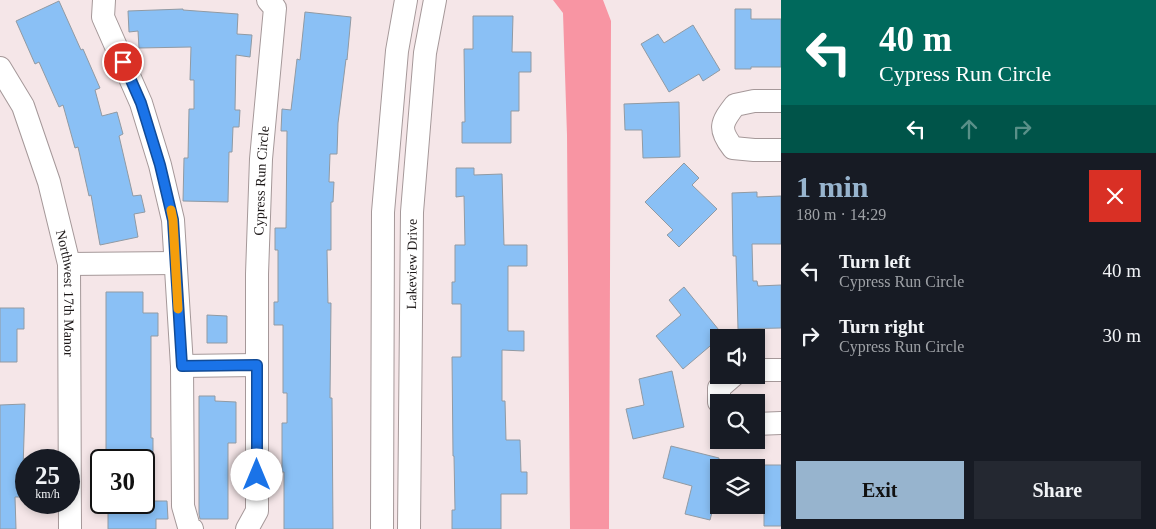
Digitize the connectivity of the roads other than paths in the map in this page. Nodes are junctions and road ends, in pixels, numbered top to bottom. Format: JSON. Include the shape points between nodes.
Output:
{"nodes":[{"id":1,"x":104,"y":0,"type":"edge"},
{"id":2,"x":268,"y":0,"type":"edge"},
{"id":3,"x":406,"y":0,"type":"edge"},
{"id":4,"x":435,"y":0,"type":"edge"},
{"id":5,"x":0,"y":68,"type":"edge"},
{"id":6,"x":781,"y":101,"type":"edge"},
{"id":7,"x":781,"y":150,"type":"edge"},
{"id":8,"x":175,"y":263,"type":"junction"},
{"id":9,"x":69,"y":264,"type":"junction"},
{"id":10,"x":257,"y":365,"type":"junction"},
{"id":11,"x":182,"y":366,"type":"junction"},
{"id":12,"x":765,"y":370,"type":"edge"},
{"id":13,"x":781,"y":370,"type":"edge"},
{"id":14,"x":781,"y":423,"type":"edge"},
{"id":15,"x":765,"y":424,"type":"edge"},
{"id":16,"x":70,"y":529,"type":"edge"},
{"id":17,"x":192,"y":529,"type":"edge"},
{"id":18,"x":247,"y":529,"type":"edge"},
{"id":19,"x":382,"y":529,"type":"edge"},
{"id":20,"x":409,"y":529,"type":"edge"}],
"edges":[{"from":1,"to":8,"type":"street","via":[[103,17],[141,103],[160,165],[173,220]]},
{"from":2,"to":10,"type":"street","name":"Cypress Run Circle","via":[[275,8],[261,159]]},
{"from":3,"to":19,"type":"street","name":"Lakeview Drive","via":[[397,51],[383,212]]},
{"from":4,"to":20,"type":"street","name":"Lakeview Drive","via":[[425,53],[412,212]]},
{"from":5,"to":9,"type":"street","name":"Northwest 17th Manor","via":[[23,106],[49,182]]},
{"from":6,"to":7,"type":"street","via":[[735,105],[724,120],[724,136],[733,148]]},
{"from":8,"to":9,"type":"street"},
{"from":8,"to":11,"type":"street"},
{"from":9,"to":16,"type":"street","name":"Northwest 17th Manor"},
{"from":10,"to":11,"type":"street"},
{"from":10,"to":18,"type":"street","name":"Cypress Run Circle","via":[[257,511]]},
{"from":11,"to":17,"type":"street","via":[[183,506]]},
{"from":12,"to":13,"type":"street"},
{"from":14,"to":15,"type":"street"}]}
